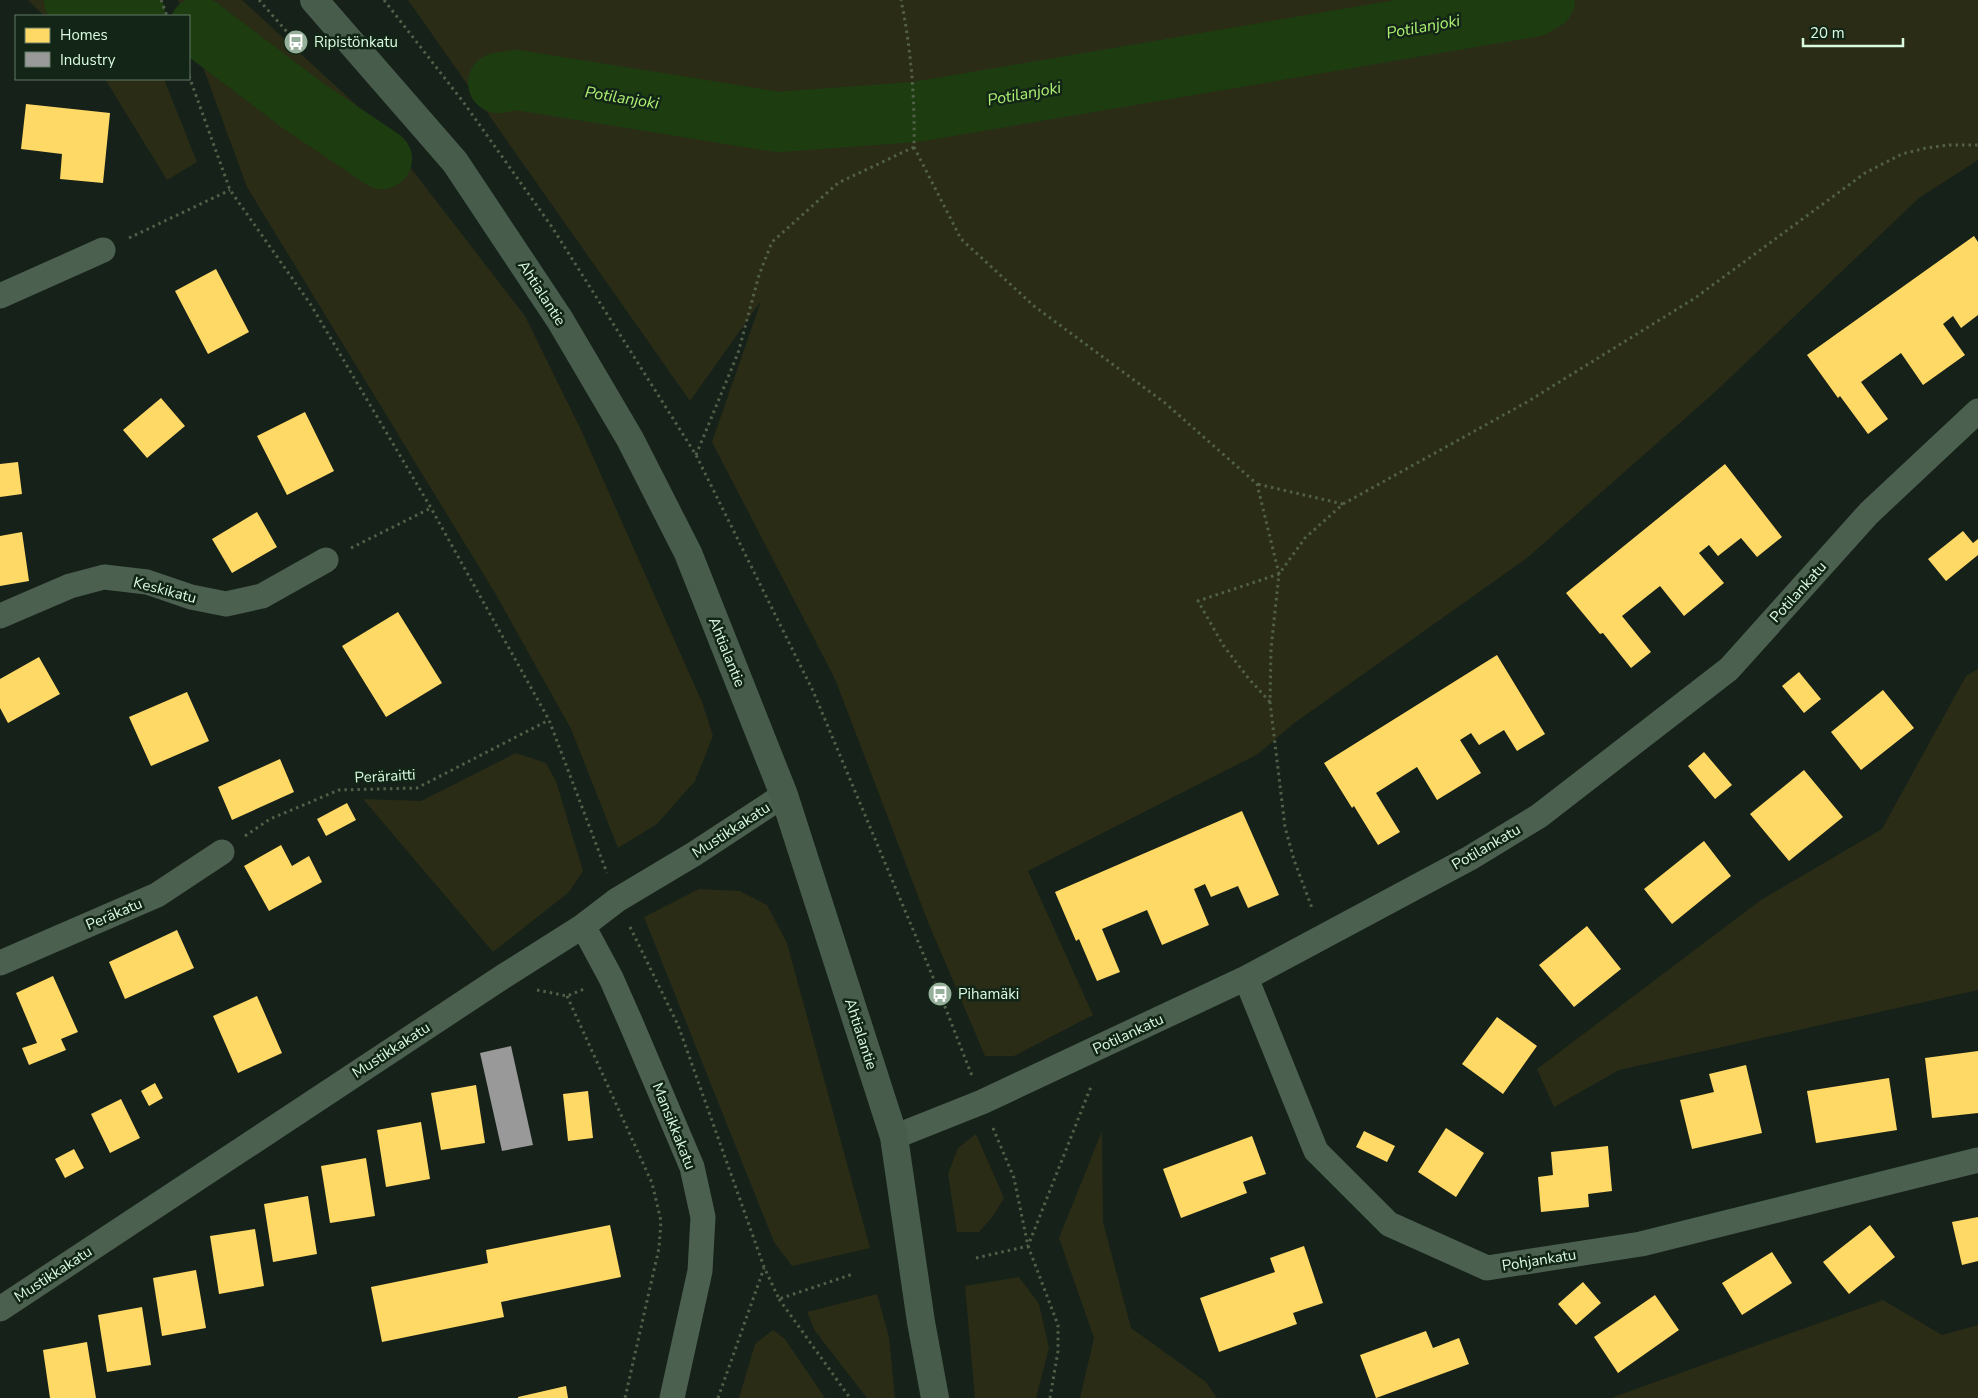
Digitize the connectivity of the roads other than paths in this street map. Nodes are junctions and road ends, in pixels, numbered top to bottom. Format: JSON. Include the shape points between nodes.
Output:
{"nodes":[{"id":1,"x":314,"y":0,"type":"edge"},
{"id":2,"x":102,"y":250,"type":"road end"},
{"id":3,"x":0,"y":296,"type":"edge"},
{"id":4,"x":1978,"y":412,"type":"edge"},
{"id":5,"x":326,"y":560,"type":"road end"},
{"id":6,"x":0,"y":616,"type":"edge"},
{"id":7,"x":784,"y":795,"type":"junction"},
{"id":8,"x":222,"y":852,"type":"road end"},
{"id":9,"x":583,"y":926,"type":"junction"},
{"id":10,"x":0,"y":963,"type":"edge"},
{"id":11,"x":1246,"y":978,"type":"junction"},
{"id":12,"x":894,"y":1137,"type":"junction"},
{"id":13,"x":1978,"y":1160,"type":"edge"},
{"id":14,"x":0,"y":1309,"type":"edge"},
{"id":15,"x":672,"y":1398,"type":"edge"},
{"id":16,"x":935,"y":1398,"type":"edge"}],
"edges":[{"from":1,"to":7,"type":"main road","name":"Ahtialantie","via":[[454,162],[560,320],[630,439],[688,553]]},
{"from":2,"to":3,"type":"street"},
{"from":4,"to":11,"type":"street","name":"Potilankatu","via":[[1869,513],[1729,669],[1539,816],[1470,858]]},
{"from":5,"to":6,"type":"street","name":"Keskikatu","via":[[262,596],[226,604],[191,597],[147,582],[104,577],[70,586]]},
{"from":7,"to":9,"type":"street","name":"Mustikkakatu","via":[[617,900]]},
{"from":7,"to":12,"type":"main road","name":"Ahtialantie"},
{"from":8,"to":10,"type":"street","name":"Peräkatu","via":[[157,896]]},
{"from":9,"to":14,"type":"street","name":"Mustikkakatu"},
{"from":9,"to":15,"type":"street","name":"Mansikkakatu","via":[[610,978],[692,1167],[703,1217],[700,1271]]},
{"from":11,"to":12,"type":"street","name":"Potilankatu","via":[[982,1102]]},
{"from":11,"to":13,"type":"street","name":"Pohjankatu","via":[[1316,1151],[1389,1224],[1487,1268],[1642,1244]]},
{"from":12,"to":16,"type":"main road","name":"Ahtialantie"}]}
